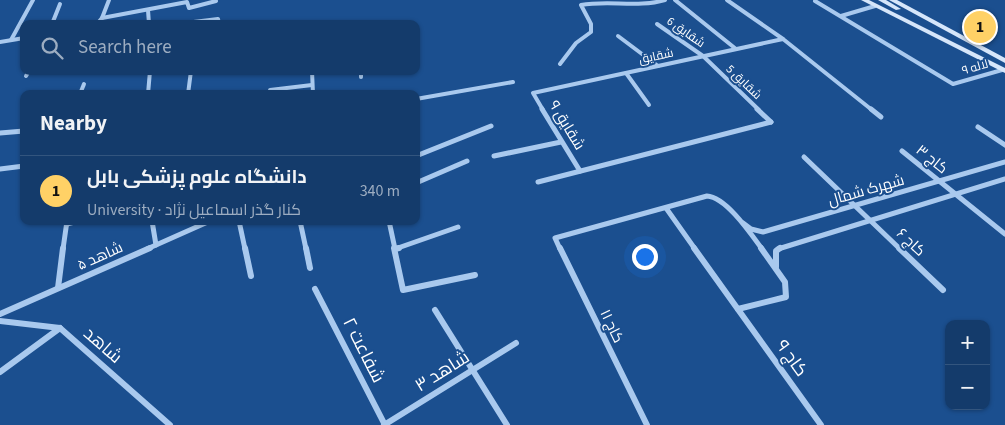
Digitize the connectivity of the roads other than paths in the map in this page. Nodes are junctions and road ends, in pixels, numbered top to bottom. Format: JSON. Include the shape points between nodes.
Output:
{"nodes":[{"id":1,"x":33,"y":0,"type":"edge"},
{"id":2,"x":109,"y":0,"type":"edge"},
{"id":3,"x":665,"y":0,"type":"edge"},
{"id":4,"x":674,"y":0,"type":"edge"},
{"id":5,"x":727,"y":0,"type":"edge"},
{"id":6,"x":864,"y":0,"type":"edge"},
{"id":7,"x":881,"y":0,"type":"edge"},
{"id":8,"x":892,"y":0,"type":"edge"},
{"id":9,"x":216,"y":1,"type":"edge"},
{"id":10,"x":815,"y":1,"type":"edge"},
{"id":11,"x":60,"y":4,"type":"dead end"},
{"id":12,"x":875,"y":6,"type":"junction"},
{"id":13,"x":148,"y":10,"type":"junction"},
{"id":14,"x":841,"y":16,"type":"junction"},
{"id":15,"x":102,"y":18,"type":"joint"},
{"id":16,"x":22,"y":20,"type":"edge"},
{"id":17,"x":54,"y":20,"type":"edge"},
{"id":18,"x":149,"y":20,"type":"edge"},
{"id":19,"x":20,"y":24,"type":"edge"},
{"id":20,"x":657,"y":24,"type":"dead end"},
{"id":21,"x":618,"y":36,"type":"dead end"},
{"id":22,"x":940,"y":37,"type":"junction"},
{"id":23,"x":20,"y":39,"type":"edge"},
{"id":24,"x":783,"y":39,"type":"junction"},
{"id":25,"x":11,"y":40,"type":"junction"},
{"id":26,"x":0,"y":42,"type":"edge"},
{"id":27,"x":736,"y":49,"type":"junction"},
{"id":28,"x":703,"y":56,"type":"junction"},
{"id":29,"x":1005,"y":60,"type":"edge"},
{"id":30,"x":560,"y":64,"type":"dead end"},
{"id":31,"x":658,"y":66,"type":"junction"},
{"id":32,"x":1004,"y":70,"type":"edge"},
{"id":33,"x":626,"y":73,"type":"junction"},
{"id":34,"x":150,"y":75,"type":"edge"},
{"id":35,"x":190,"y":75,"type":"edge"},
{"id":36,"x":312,"y":75,"type":"edge"},
{"id":37,"x":513,"y":82,"type":"dead end"},
{"id":38,"x":84,"y":84,"type":"dead end"},
{"id":39,"x":312,"y":84,"type":"junction"},
{"id":40,"x":82,"y":90,"type":"edge"},
{"id":41,"x":148,"y":90,"type":"edge"},
{"id":42,"x":188,"y":90,"type":"edge"},
{"id":43,"x":270,"y":90,"type":"dead end"},
{"id":44,"x":313,"y":90,"type":"edge"},
{"id":45,"x":533,"y":92,"type":"joint"},
{"id":46,"x":420,"y":97,"type":"edge"},
{"id":47,"x":649,"y":105,"type":"dead end"},
{"id":48,"x":881,"y":117,"type":"dead end"},
{"id":49,"x":491,"y":126,"type":"dead end"},
{"id":50,"x":978,"y":127,"type":"dead end"},
{"id":51,"x":20,"y":130,"type":"edge"},
{"id":52,"x":0,"y":133,"type":"edge"},
{"id":53,"x":561,"y":142,"type":"junction"},
{"id":54,"x":1005,"y":145,"type":"edge"},
{"id":55,"x":902,"y":151,"type":"dead end"},
{"id":56,"x":420,"y":154,"type":"edge"},
{"id":57,"x":494,"y":156,"type":"dead end"},
{"id":58,"x":804,"y":157,"type":"dead end"},
{"id":59,"x":467,"y":161,"type":"dead end"},
{"id":60,"x":1005,"y":162,"type":"edge"},
{"id":61,"x":20,"y":166,"type":"edge"},
{"id":62,"x":0,"y":169,"type":"edge"},
{"id":63,"x":580,"y":171,"type":"junction"},
{"id":64,"x":1005,"y":179,"type":"edge"},
{"id":65,"x":420,"y":181,"type":"edge"},
{"id":66,"x":940,"y":181,"type":"junction"},
{"id":67,"x":538,"y":182,"type":"dead end"},
{"id":68,"x":956,"y":194,"type":"junction"},
{"id":69,"x":855,"y":206,"type":"junction"},
{"id":70,"x":666,"y":208,"type":"junction"},
{"id":71,"x":737,"y":219,"type":"junction"},
{"id":72,"x":869,"y":219,"type":"junction"},
{"id":73,"x":67,"y":225,"type":"edge"},
{"id":74,"x":153,"y":225,"type":"edge"},
{"id":75,"x":202,"y":225,"type":"edge"},
{"id":76,"x":239,"y":225,"type":"edge"},
{"id":77,"x":301,"y":225,"type":"edge"},
{"id":78,"x":391,"y":225,"type":"edge"},
{"id":79,"x":458,"y":226,"type":"dead end"},
{"id":80,"x":1005,"y":234,"type":"edge"},
{"id":81,"x":156,"y":245,"type":"junction"},
{"id":82,"x":395,"y":249,"type":"junction"},
{"id":83,"x":310,"y":268,"type":"dead end"},
{"id":84,"x":776,"y":268,"type":"junction"},
{"id":85,"x":475,"y":275,"type":"dead end"},
{"id":86,"x":251,"y":276,"type":"dead end"},
{"id":87,"x":58,"y":288,"type":"junction"},
{"id":88,"x":315,"y":289,"type":"dead end"},
{"id":89,"x":943,"y":290,"type":"dead end"},
{"id":90,"x":738,"y":309,"type":"junction"},
{"id":91,"x":435,"y":310,"type":"dead end"},
{"id":92,"x":0,"y":314,"type":"edge"},
{"id":93,"x":0,"y":321,"type":"edge"},
{"id":94,"x":60,"y":328,"type":"junction"},
{"id":95,"x":516,"y":343,"type":"dead end"},
{"id":96,"x":474,"y":370,"type":"junction"},
{"id":97,"x":0,"y":372,"type":"edge"},
{"id":98,"x":170,"y":425,"type":"edge"},
{"id":99,"x":385,"y":425,"type":"edge"},
{"id":100,"x":507,"y":425,"type":"edge"},
{"id":101,"x":647,"y":425,"type":"edge"},
{"id":102,"x":821,"y":425,"type":"edge"}],
"edges":[{"from":1,"to":16,"type":"street"},
{"from":2,"to":15,"type":"street"},
{"from":3,"to":30,"type":"street","via":[[581,5],[590,24],[590,32],[576,43]]},
{"from":4,"to":27,"type":"street"},
{"from":5,"to":24,"type":"street"},
{"from":6,"to":12,"type":"main road"},
{"from":7,"to":22,"type":"main road"},
{"from":8,"to":29,"type":"main road"},
{"from":9,"to":13,"type":"street","via":[[190,8],[187,2]]},
{"from":10,"to":14,"type":"street"},
{"from":11,"to":17,"type":"street"},
{"from":12,"to":14,"type":"street"},
{"from":12,"to":22,"type":"main road"},
{"from":13,"to":15,"type":"street"},
{"from":13,"to":18,"type":"street"},
{"from":14,"to":32,"type":"street","name":"لاله ۹","via":[[953,84]]},
{"from":19,"to":25,"type":"street"},
{"from":20,"to":28,"type":"street","name":"شقايق 6"},
{"from":21,"to":31,"type":"street"},
{"from":22,"to":32,"type":"main road"},
{"from":23,"to":25,"type":"street"},
{"from":24,"to":27,"type":"street","name":"شقايق"},
{"from":24,"to":48,"type":"street"},
{"from":25,"to":26,"type":"street"},
{"from":27,"to":28,"type":"street","name":"شقايق"},
{"from":28,"to":31,"type":"street","name":"شقايق"},
{"from":28,"to":63,"type":"street","name":"شقايق 5","via":[[771,122]]},
{"from":31,"to":33,"type":"street","name":"شقايق"},
{"from":33,"to":45,"type":"street","name":"شقايق"},
{"from":33,"to":47,"type":"street"},
{"from":34,"to":41,"type":"street"},
{"from":35,"to":42,"type":"street"},
{"from":36,"to":39,"type":"street"},
{"from":37,"to":46,"type":"street"},
{"from":38,"to":40,"type":"street"},
{"from":39,"to":43,"type":"street"},
{"from":39,"to":44,"type":"street"},
{"from":45,"to":53,"type":"street","name":"شقايق ٩"},
{"from":49,"to":56,"type":"street"},
{"from":50,"to":54,"type":"street"},
{"from":51,"to":52,"type":"street"},
{"from":53,"to":57,"type":"street"},
{"from":53,"to":63,"type":"street","name":"شقايق ٩"},
{"from":55,"to":66,"type":"street","name":"کاج ۳"},
{"from":58,"to":69,"type":"street","name":"کاج ۶"},
{"from":59,"to":65,"type":"street"},
{"from":60,"to":66,"type":"street","name":"شهرک شمال"},
{"from":61,"to":62,"type":"street"},
{"from":63,"to":67,"type":"street"},
{"from":64,"to":68,"type":"street","name":"شهرک شمال"},
{"from":66,"to":68,"type":"street","name":"کاج ۳"},
{"from":66,"to":69,"type":"street","name":"شهرک شمال"},
{"from":68,"to":72,"type":"street","name":"شهرک شمال"},
{"from":68,"to":80,"type":"street","name":"کاج ۳"},
{"from":69,"to":71,"type":"street","name":"شهرک شمال","via":[[763,232],[751,229]]},
{"from":69,"to":72,"type":"street","name":"کاج ۶"},
{"from":70,"to":71,"type":"street","via":[[710,196],[720,200]]},
{"from":70,"to":90,"type":"street","name":"کاج ۹"},
{"from":70,"to":101,"type":"street","name":"کاج ۱۱","via":[[555,238]]},
{"from":71,"to":84,"type":"street"},
{"from":72,"to":84,"type":"street","name":"شهرک شمال","via":[[780,247],[776,251]]},
{"from":72,"to":89,"type":"street","name":"کاج ۶"},
{"from":73,"to":87,"type":"street"},
{"from":74,"to":81,"type":"street"},
{"from":75,"to":81,"type":"street","name":"شاهد ۵"},
{"from":76,"to":86,"type":"street"},
{"from":77,"to":83,"type":"street"},
{"from":78,"to":82,"type":"street"},
{"from":79,"to":82,"type":"street"},
{"from":81,"to":87,"type":"street","name":"شاهد ۵"},
{"from":82,"to":85,"type":"street","via":[[403,290]]},
{"from":84,"to":90,"type":"street","via":[[785,282],[786,297]]},
{"from":87,"to":92,"type":"street","name":"شاهد ۵"},
{"from":88,"to":99,"type":"street","name":"شفاعت ۲"},
{"from":90,"to":102,"type":"street","name":"کاج ۹"},
{"from":91,"to":96,"type":"street"},
{"from":93,"to":94,"type":"street","name":"شاهد"},
{"from":94,"to":97,"type":"street"},
{"from":94,"to":98,"type":"street","name":"شاهد"},
{"from":95,"to":96,"type":"street","name":"شاهد ۳"},
{"from":96,"to":99,"type":"street","name":"شاهد ۳"},
{"from":96,"to":100,"type":"street"}]}
